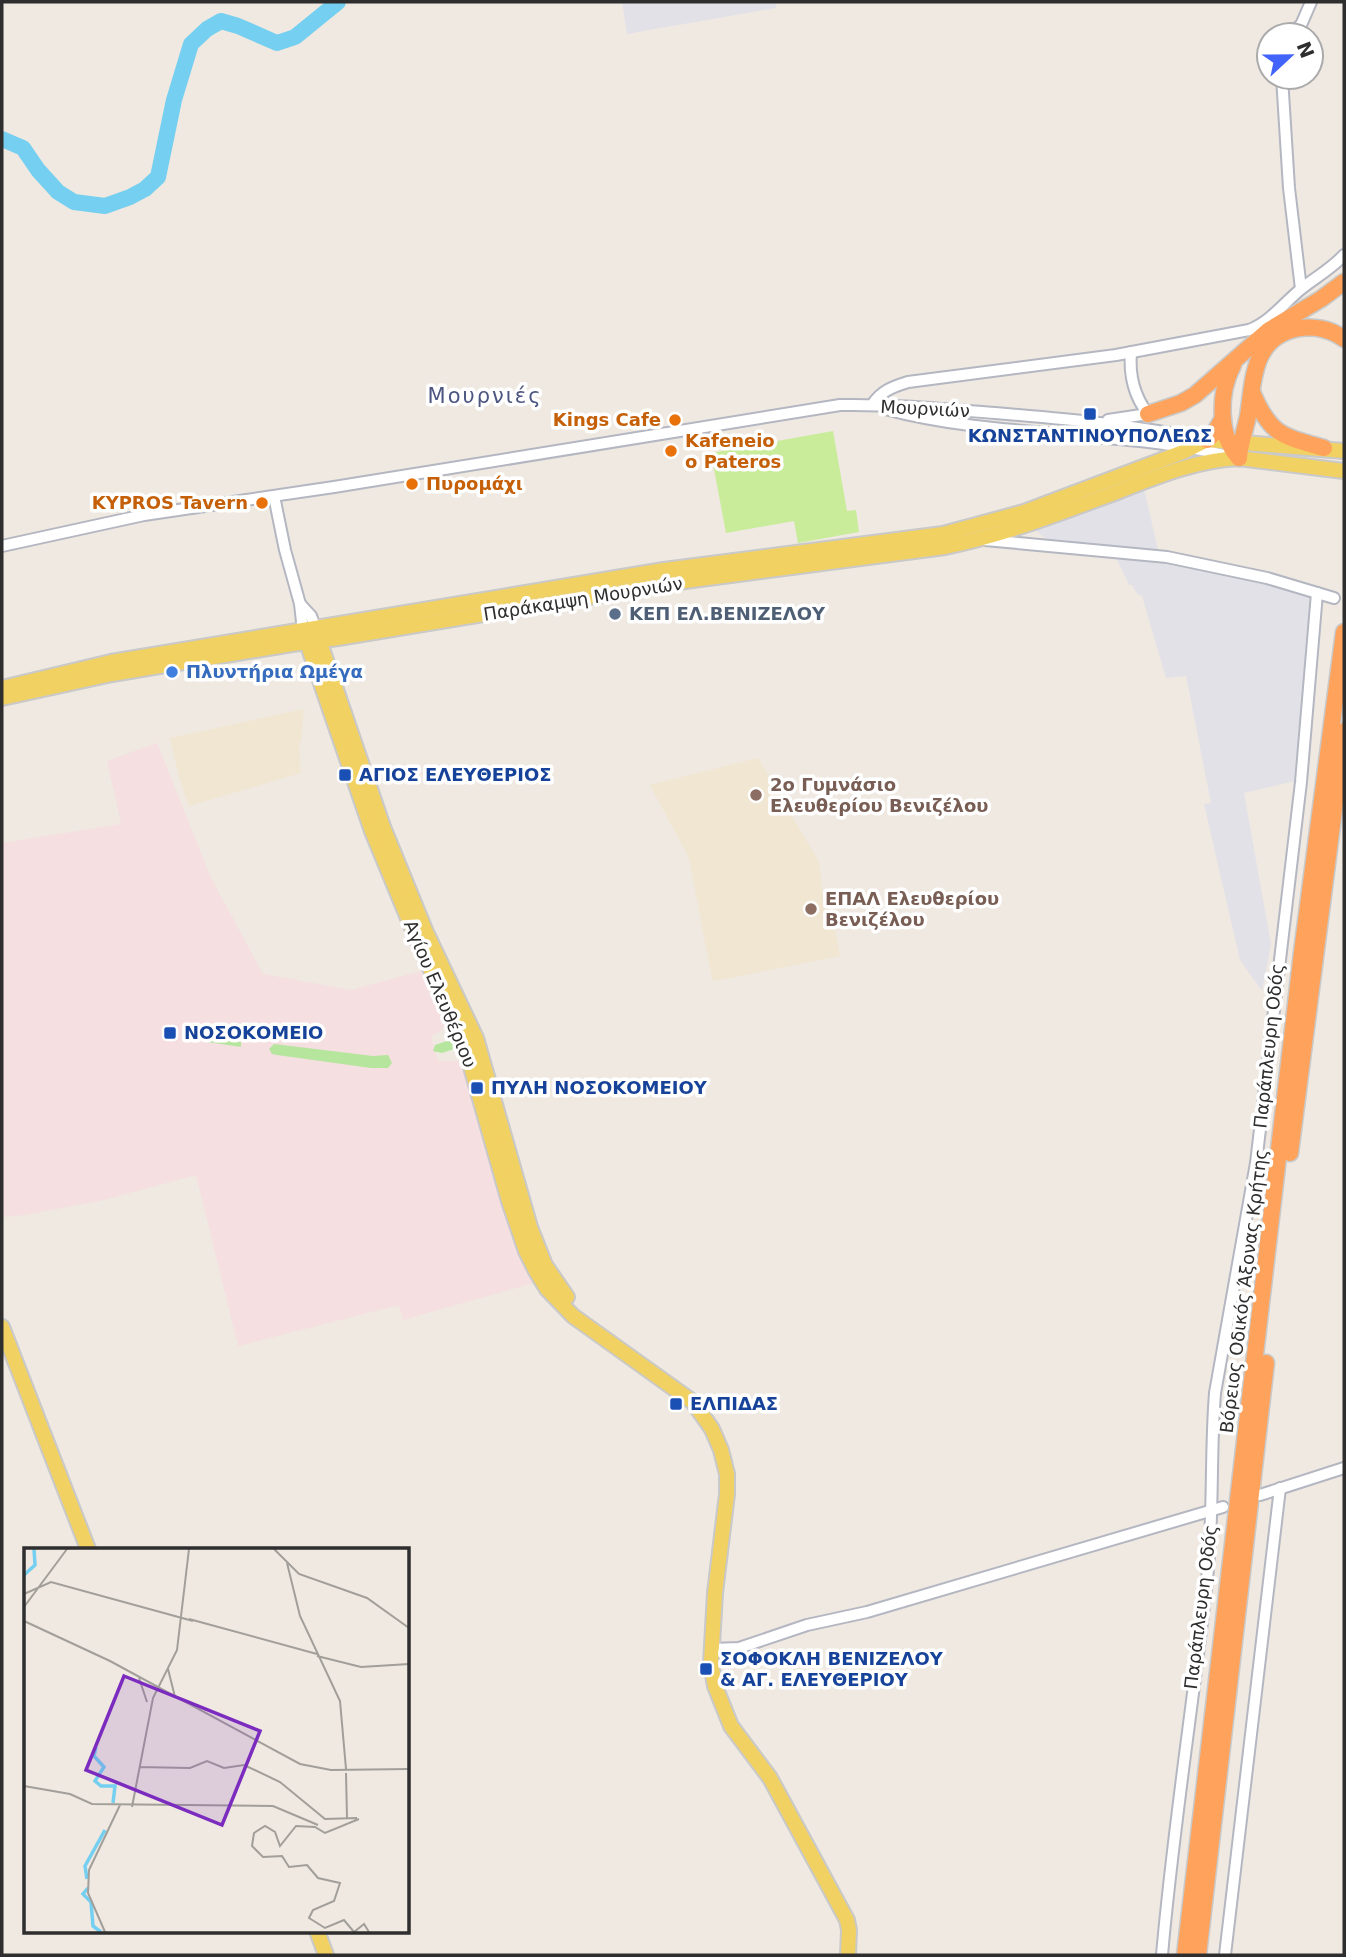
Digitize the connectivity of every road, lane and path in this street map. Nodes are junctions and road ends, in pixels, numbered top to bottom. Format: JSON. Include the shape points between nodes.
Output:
{"nodes":[{"id":1,"x":1311,"y":2,"type":"edge"},
{"id":2,"x":1303,"y":21,"type":"edge"},
{"id":3,"x":1283,"y":91,"type":"edge"},
{"id":4,"x":1344,"y":255,"type":"edge"},
{"id":5,"x":1344,"y":282,"type":"edge"},
{"id":6,"x":1301,"y":289,"type":"junction"},
{"id":7,"x":1344,"y":339,"type":"edge"},
{"id":8,"x":1131,"y":352,"type":"junction"},
{"id":9,"x":1236,"y":359,"type":"junction"},
{"id":10,"x":1252,"y":392,"type":"junction"},
{"id":11,"x":872,"y":405,"type":"junction"},
{"id":12,"x":1148,"y":414,"type":"junction"},
{"id":13,"x":1223,"y":418,"type":"junction"},
{"id":14,"x":1096,"y":422,"type":"junction"},
{"id":15,"x":1201,"y":444,"type":"junction"},
{"id":16,"x":1236,"y":448,"type":"junction"},
{"id":17,"x":1324,"y":448,"type":"junction"},
{"id":18,"x":1344,"y":451,"type":"edge"},
{"id":19,"x":1344,"y":471,"type":"edge"},
{"id":20,"x":274,"y":496,"type":"junction"},
{"id":21,"x":1026,"y":518,"type":"junction"},
{"id":22,"x":980,"y":540,"type":"junction"},
{"id":23,"x":1035,"y":544,"type":"junction"},
{"id":24,"x":2,"y":546,"type":"edge"},
{"id":25,"x":1317,"y":593,"type":"junction"},
{"id":26,"x":1334,"y":598,"type":"dead end"},
{"id":27,"x":300,"y":604,"type":"junction"},
{"id":28,"x":311,"y":632,"type":"junction"},
{"id":29,"x":337,"y":632,"type":"junction"},
{"id":30,"x":1344,"y":632,"type":"edge"},
{"id":31,"x":325,"y":662,"type":"junction"},
{"id":32,"x":2,"y":688,"type":"edge"},
{"id":33,"x":2,"y":698,"type":"edge"},
{"id":34,"x":1344,"y":732,"type":"edge"},
{"id":35,"x":2,"y":1327,"type":"edge"},
{"id":36,"x":602,"y":1338,"type":"junction"},
{"id":37,"x":1344,"y":1468,"type":"edge"},
{"id":38,"x":1280,"y":1488,"type":"junction"},
{"id":39,"x":1260,"y":1495,"type":"dead end"},
{"id":40,"x":1218,"y":1509,"type":"junction"},
{"id":41,"x":88,"y":1548,"type":"edge"},
{"id":42,"x":712,"y":1649,"type":"junction"},
{"id":43,"x":317,"y":1932,"type":"edge"},
{"id":44,"x":326,"y":1955,"type":"edge"},
{"id":45,"x":848,"y":1955,"type":"edge"},
{"id":46,"x":1162,"y":1955,"type":"edge"},
{"id":47,"x":1185,"y":1955,"type":"edge"},
{"id":48,"x":1198,"y":1955,"type":"edge"},
{"id":49,"x":1225,"y":1955,"type":"edge"}],
"edges":[{"from":1,"to":2,"type":"street"},
{"from":3,"to":6,"type":"street"},
{"from":4,"to":6,"type":"street"},
{"from":5,"to":9,"type":"highway","via":[[1269,330]]},
{"from":6,"to":8,"type":"street","via":[[1263,324],[1249,330]]},
{"from":7,"to":10,"type":"highway","via":[[1328,329],[1309,326],[1280,336],[1260,356]]},
{"from":8,"to":11,"type":"street","via":[[908,382],[890,388]]},
{"from":8,"to":12,"type":"street","via":[[1132,379]]},
{"from":9,"to":12,"type":"highway","via":[[1195,395]]},
{"from":9,"to":13,"type":"highway","via":[[1227,382]]},
{"from":10,"to":16,"type":"highway"},
{"from":10,"to":17,"type":"highway","via":[[1278,433]]},
{"from":11,"to":14,"type":"street","name":"Μουρνιών"},
{"from":11,"to":15,"type":"street","name":"Μουρνιών","via":[[988,426]]},
{"from":11,"to":20,"type":"street","via":[[825,407]]},
{"from":12,"to":14,"type":"street"},
{"from":13,"to":15,"type":"highway"},
{"from":13,"to":16,"type":"highway"},
{"from":14,"to":15,"type":"street","name":"Μουρνιών"},
{"from":15,"to":16,"type":"main road","name":"Μουρνιών"},
{"from":15,"to":21,"type":"main road","name":"Παράκαμψη Μουρνιών"},
{"from":16,"to":17,"type":"main road","name":"Μουρνιών"},
{"from":16,"to":19,"type":"main road"},
{"from":16,"to":21,"type":"main road","name":"Παράκαμψη Μουρνιών","via":[[1223,459]]},
{"from":17,"to":18,"type":"main road","name":"Μουρνιών"},
{"from":20,"to":24,"type":"street","via":[[144,515]]},
{"from":20,"to":27,"type":"street"},
{"from":21,"to":22,"type":"main road","name":"Παράκαμψη Μουρνιών"},
{"from":21,"to":23,"type":"street"},
{"from":21,"to":29,"type":"main road","name":"Παράκαμψη Μουρνιών","via":[[943,534],[664,570]]},
{"from":22,"to":23,"type":"street"},
{"from":22,"to":29,"type":"main road","name":"Παράκαμψη Μουρνιών"},
{"from":23,"to":25,"type":"street","via":[[1181,559]]},
{"from":25,"to":26,"type":"street"},
{"from":25,"to":40,"type":"street","name":"Παράπλευρη Οδός","via":[[1301,782],[1256,1163],[1215,1392],[1212,1437]]},
{"from":27,"to":28,"type":"street"},
{"from":27,"to":28,"type":"street"},
{"from":28,"to":29,"type":"main road","name":"Παράκαμψη Μουρνιών"},
{"from":28,"to":29,"type":"main road"},
{"from":28,"to":31,"type":"main road","name":"Αγίου Ελευθέριου"},
{"from":28,"to":32,"type":"main road","name":"Παράκαμψη Μουρνιών","via":[[111,662]]},
{"from":28,"to":33,"type":"main road","name":"Παράκαμψη Μουρνιών"},
{"from":28,"to":36,"type":"main road","name":"Αγίου Ελευθέριου","via":[[372,831],[464,1042],[526,1251],[548,1289]]},
{"from":29,"to":31,"type":"main road"},
{"from":30,"to":47,"type":"highway","name":"Βόρειος Οδικός Άξονας Κρήτης","via":[[1302,952]]},
{"from":31,"to":36,"type":"main road","name":"Αγίου Ελευθέριου","via":[[383,827],[476,1038],[537,1246],[555,1283]]},
{"from":34,"to":48,"type":"highway","name":"Βόρειος Οδικός Άξονας Κρήτης"},
{"from":35,"to":41,"type":"main road"},
{"from":36,"to":42,"type":"main road","name":"Αγίου Ελευθέριου","via":[[693,1402],[721,1450],[727,1494]]},
{"from":37,"to":38,"type":"street"},
{"from":38,"to":39,"type":"street"},
{"from":38,"to":49,"type":"street"},
{"from":40,"to":42,"type":"street","via":[[739,1648]]},
{"from":40,"to":46,"type":"street","name":"Παράπλευρη Οδός"},
{"from":42,"to":45,"type":"main road","name":"Αγίου Ελευθέριου","via":[[715,1686],[724,1712],[770,1778],[847,1920]]},
{"from":43,"to":44,"type":"main road"}]}
